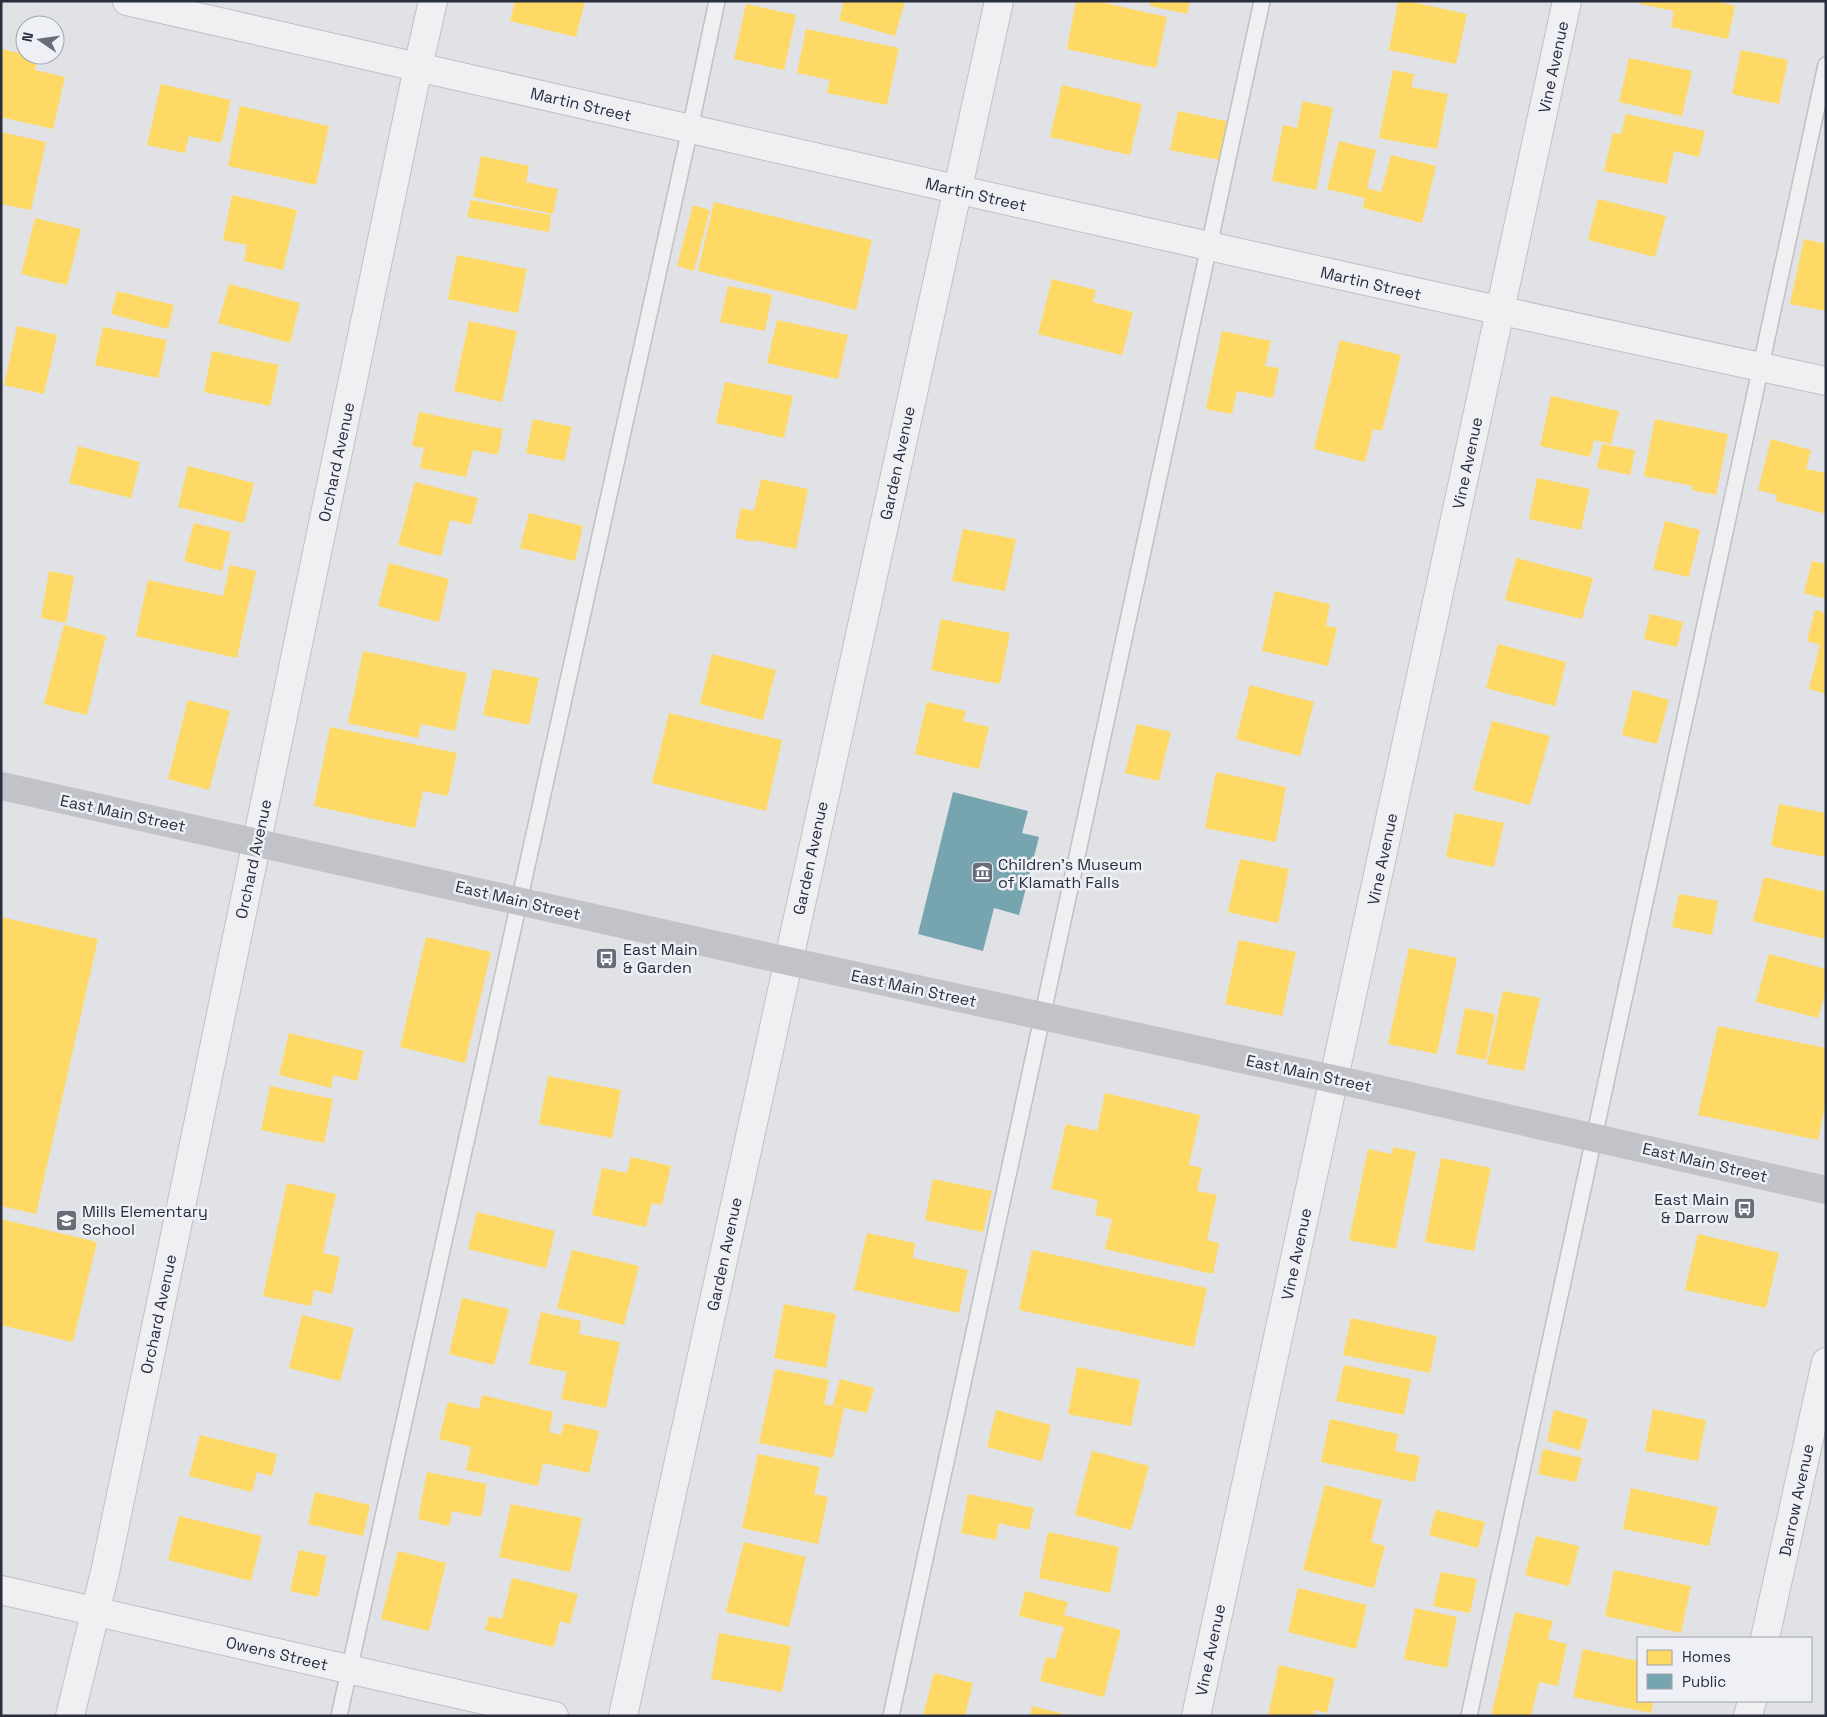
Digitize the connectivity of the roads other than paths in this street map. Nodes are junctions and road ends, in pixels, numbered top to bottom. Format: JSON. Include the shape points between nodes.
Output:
{"nodes":[{"id":1,"x":127,"y":1,"type":"edge"},
{"id":2,"x":433,"y":1,"type":"edge"},
{"id":3,"x":717,"y":1,"type":"edge"},
{"id":4,"x":999,"y":1,"type":"edge"},
{"id":5,"x":1262,"y":1,"type":"edge"},
{"id":6,"x":1567,"y":1,"type":"edge"},
{"id":7,"x":1826,"y":65,"type":"edge"},
{"id":8,"x":418,"y":67,"type":"junction"},
{"id":9,"x":690,"y":129,"type":"junction"},
{"id":10,"x":957,"y":190,"type":"junction"},
{"id":11,"x":1209,"y":246,"type":"junction"},
{"id":12,"x":1500,"y":312,"type":"junction"},
{"id":13,"x":1759,"y":367,"type":"junction"},
{"id":14,"x":1826,"y":381,"type":"edge"},
{"id":15,"x":1,"y":786,"type":"edge"},
{"id":16,"x":257,"y":842,"type":"junction"},
{"id":17,"x":520,"y":901,"type":"junction"},
{"id":18,"x":788,"y":961,"type":"junction"},
{"id":19,"x":1042,"y":1016,"type":"junction"},
{"id":20,"x":1334,"y":1079,"type":"junction"},
{"id":21,"x":1594,"y":1137,"type":"junction"},
{"id":22,"x":1826,"y":1190,"type":"edge"},
{"id":23,"x":1826,"y":1362,"type":"edge"},
{"id":24,"x":1,"y":1590,"type":"edge"},
{"id":25,"x":96,"y":1611,"type":"junction"},
{"id":26,"x":1765,"y":1637,"type":"edge"},
{"id":27,"x":350,"y":1669,"type":"junction"},
{"id":28,"x":1752,"y":1702,"type":"edge"},
{"id":29,"x":70,"y":1716,"type":"edge"},
{"id":30,"x":339,"y":1716,"type":"edge"},
{"id":31,"x":554,"y":1716,"type":"edge"},
{"id":32,"x":623,"y":1716,"type":"edge"},
{"id":33,"x":890,"y":1716,"type":"edge"},
{"id":34,"x":1196,"y":1716,"type":"edge"},
{"id":35,"x":1469,"y":1716,"type":"edge"},
{"id":36,"x":1748,"y":1716,"type":"edge"}],
"edges":[{"from":1,"to":8,"type":"street","name":"Martin Street"},
{"from":2,"to":8,"type":"street","name":"Orchard Avenue"},
{"from":3,"to":9,"type":"lane"},
{"from":4,"to":10,"type":"street","name":"Garden Avenue"},
{"from":5,"to":11,"type":"lane"},
{"from":6,"to":12,"type":"street","name":"Vine Avenue"},
{"from":7,"to":13,"type":"lane"},
{"from":8,"to":9,"type":"street","name":"Martin Street"},
{"from":8,"to":16,"type":"street","name":"Orchard Avenue"},
{"from":9,"to":10,"type":"street","name":"Martin Street"},
{"from":9,"to":17,"type":"lane"},
{"from":10,"to":11,"type":"street","name":"Martin Street"},
{"from":10,"to":18,"type":"street","name":"Garden Avenue"},
{"from":11,"to":12,"type":"street","name":"Martin Street"},
{"from":11,"to":19,"type":"lane"},
{"from":12,"to":13,"type":"street","name":"Martin Street"},
{"from":12,"to":20,"type":"street","name":"Vine Avenue"},
{"from":13,"to":14,"type":"street","name":"Martin Street"},
{"from":13,"to":21,"type":"lane"},
{"from":15,"to":16,"type":"street","name":"East Main Street"},
{"from":16,"to":17,"type":"street","name":"East Main Street"},
{"from":16,"to":25,"type":"street","name":"Orchard Avenue"},
{"from":17,"to":18,"type":"street","name":"East Main Street"},
{"from":17,"to":27,"type":"lane"},
{"from":18,"to":19,"type":"street","name":"East Main Street"},
{"from":18,"to":32,"type":"street","name":"Garden Avenue"},
{"from":19,"to":20,"type":"street","name":"East Main Street"},
{"from":19,"to":33,"type":"lane"},
{"from":20,"to":21,"type":"street","name":"East Main Street"},
{"from":20,"to":34,"type":"street","name":"Vine Avenue"},
{"from":21,"to":22,"type":"street","name":"East Main Street"},
{"from":21,"to":35,"type":"lane"},
{"from":23,"to":26,"type":"street","name":"Darrow Avenue"},
{"from":24,"to":25,"type":"street","name":"Owens Street"},
{"from":25,"to":27,"type":"street","name":"Owens Street"},
{"from":25,"to":29,"type":"street","name":"Orchard Avenue"},
{"from":27,"to":30,"type":"lane"},
{"from":27,"to":31,"type":"street","name":"Owens Street"},
{"from":28,"to":36,"type":"street"}]}
